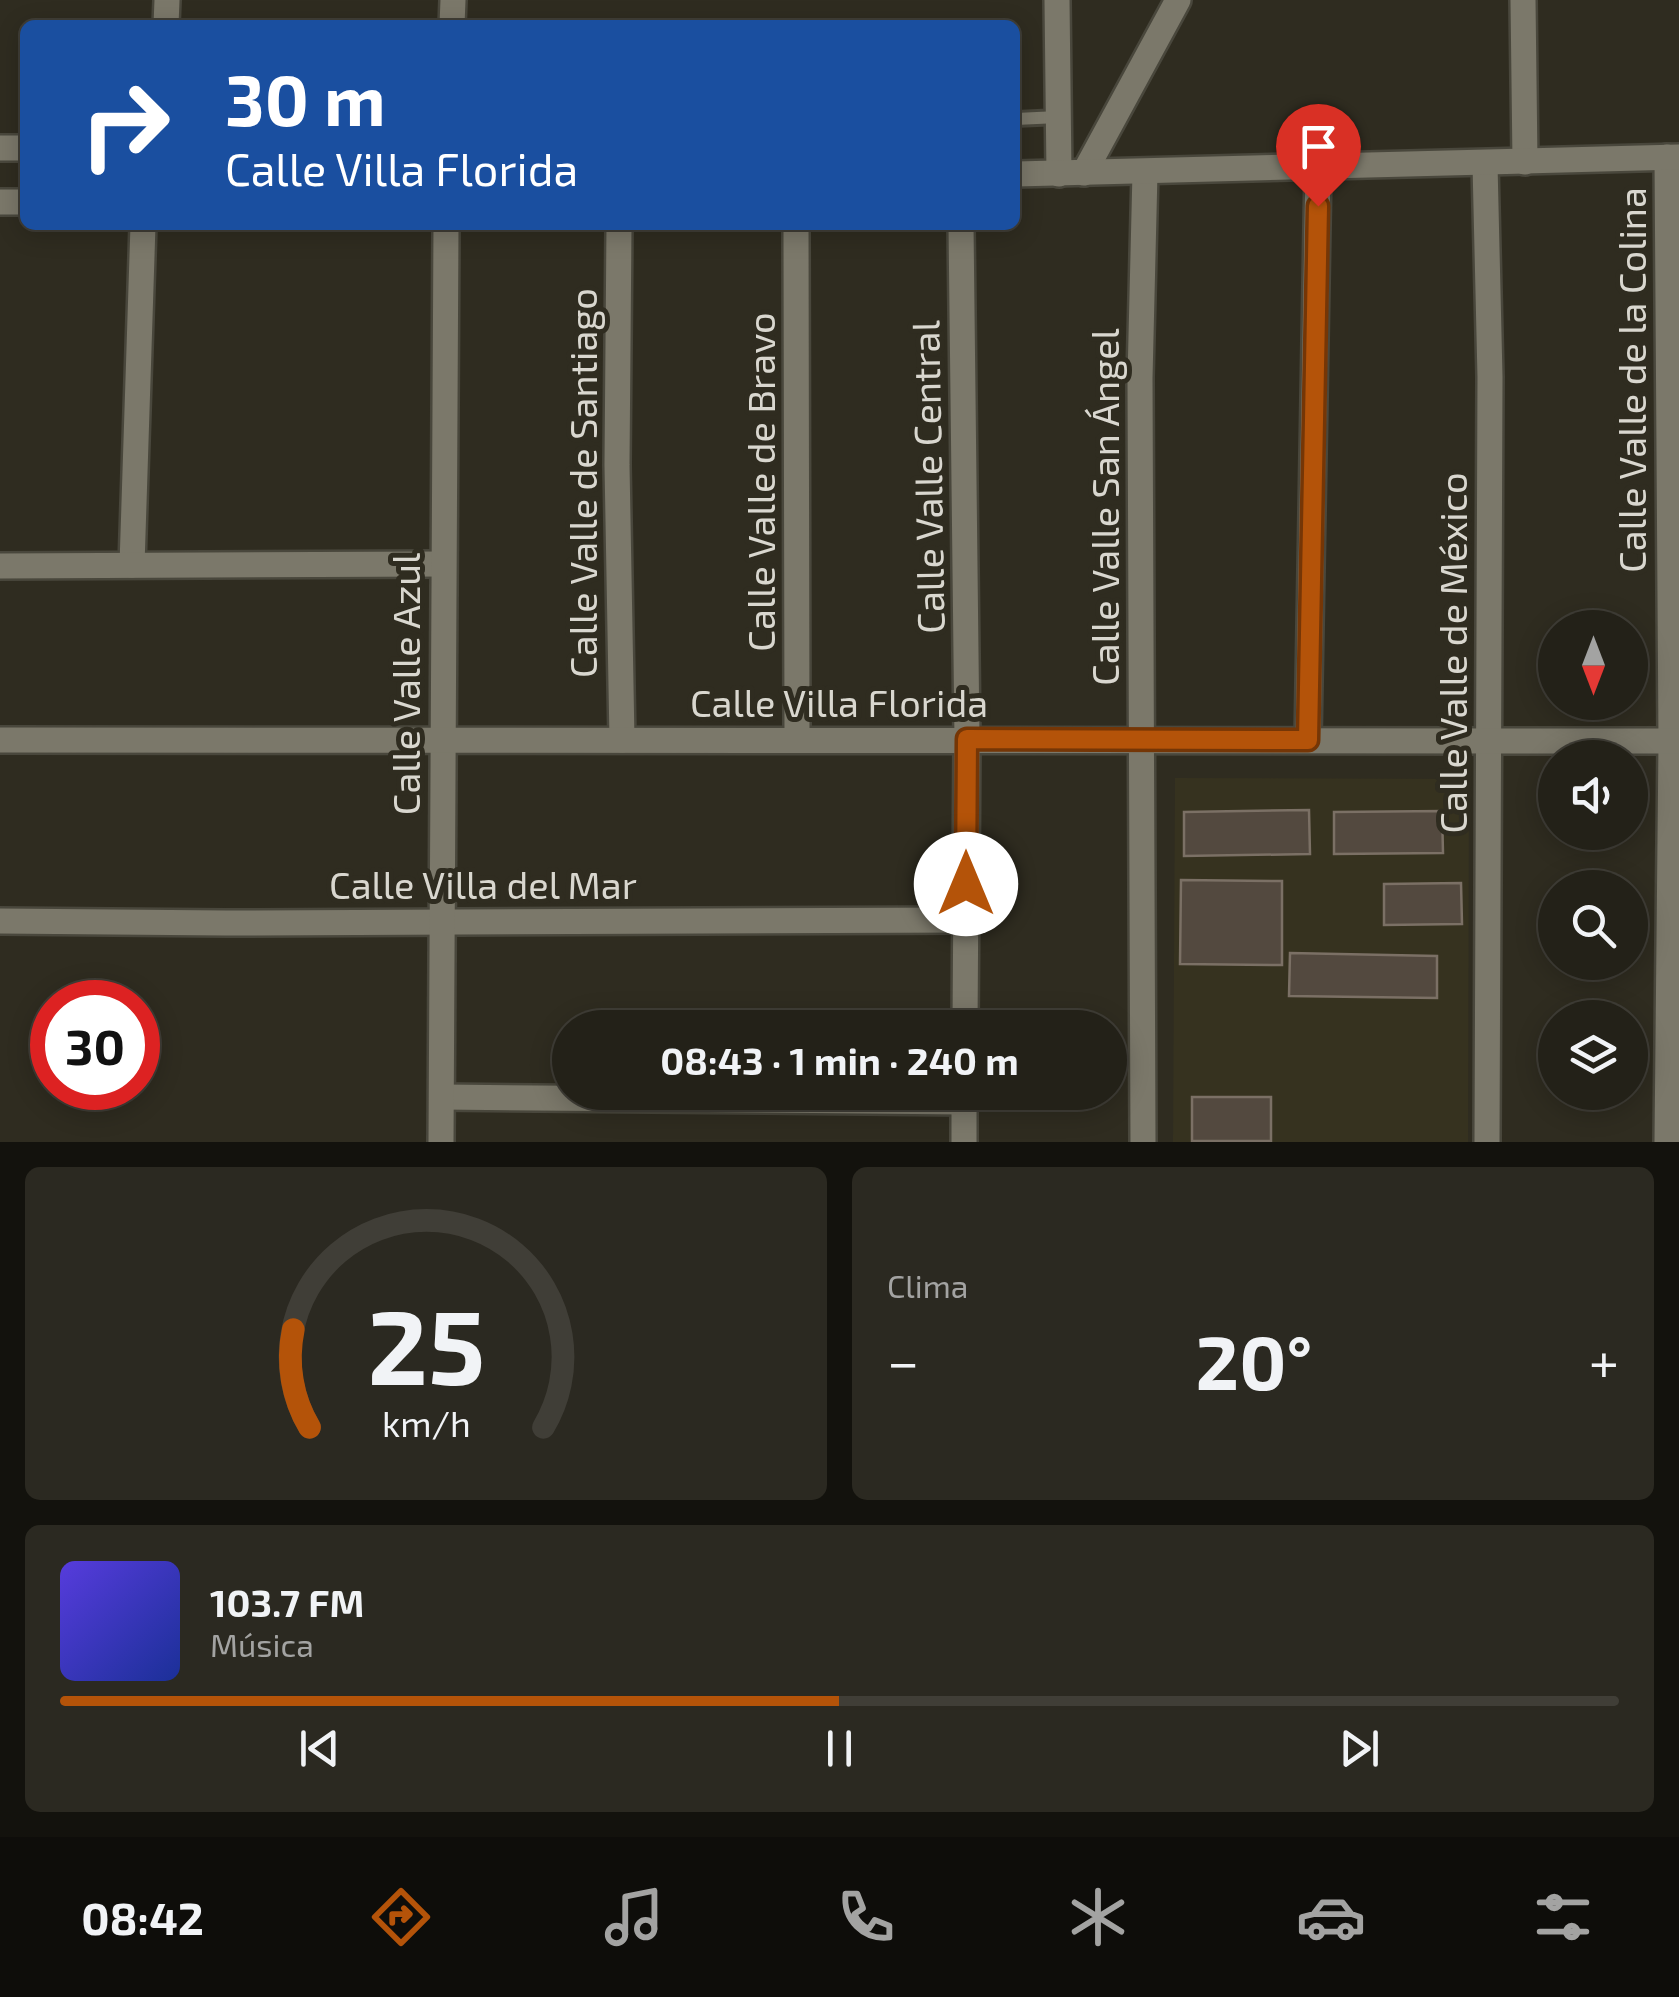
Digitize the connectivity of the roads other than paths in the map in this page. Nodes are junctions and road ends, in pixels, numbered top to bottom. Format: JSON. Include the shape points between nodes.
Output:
{"nodes":[{"id":1,"x":1057,"y":0,"type":"edge"},
{"id":2,"x":1178,"y":0,"type":"edge"},
{"id":3,"x":1523,"y":0,"type":"edge"},
{"id":4,"x":1058,"y":117,"type":"junction"},
{"id":5,"x":1020,"y":119,"type":"edge"},
{"id":6,"x":1673,"y":157,"type":"edge"},
{"id":7,"x":1525,"y":162,"type":"junction"},
{"id":8,"x":1485,"y":164,"type":"junction"},
{"id":9,"x":1318,"y":168,"type":"junction"},
{"id":10,"x":1144,"y":172,"type":"junction"},
{"id":11,"x":1072,"y":173,"type":"junction"},
{"id":12,"x":1020,"y":174,"type":"edge"},
{"id":13,"x":143,"y":230,"type":"edge"},
{"id":14,"x":446,"y":230,"type":"edge"},
{"id":15,"x":620,"y":230,"type":"edge"},
{"id":16,"x":796,"y":230,"type":"edge"},
{"id":17,"x":962,"y":230,"type":"edge"},
{"id":18,"x":442,"y":564,"type":"junction"},
{"id":19,"x":132,"y":565,"type":"junction"},
{"id":20,"x":0,"y":566,"type":"edge"},
{"id":21,"x":797,"y":739,"type":"junction"},
{"id":22,"x":967,"y":739,"type":"junction"},
{"id":23,"x":1141,"y":739,"type":"junction"},
{"id":24,"x":0,"y":740,"type":"edge"},
{"id":25,"x":622,"y":740,"type":"junction"},
{"id":26,"x":1308,"y":740,"type":"junction"},
{"id":27,"x":1490,"y":740,"type":"junction"},
{"id":28,"x":442,"y":741,"type":"junction"},
{"id":29,"x":1675,"y":741,"type":"edge"},
{"id":30,"x":0,"y":920,"type":"edge"},
{"id":31,"x":444,"y":920,"type":"junction"},
{"id":32,"x":966,"y":920,"type":"junction"},
{"id":33,"x":1674,"y":920,"type":"edge"},
{"id":34,"x":965,"y":1010,"type":"edge"},
{"id":35,"x":442,"y":1098,"type":"junction"},
{"id":36,"x":552,"y":1098,"type":"edge"},
{"id":37,"x":1674,"y":1103,"type":"edge"},
{"id":38,"x":964,"y":1110,"type":"edge"},
{"id":39,"x":441,"y":1142,"type":"edge"},
{"id":40,"x":964,"y":1142,"type":"edge"},
{"id":41,"x":1143,"y":1142,"type":"edge"},
{"id":42,"x":1488,"y":1142,"type":"edge"},
{"id":43,"x":1667,"y":1142,"type":"edge"}],
"edges":[{"from":1,"to":4,"type":"street"},
{"from":2,"to":11,"type":"street"},
{"from":3,"to":7,"type":"street"},
{"from":4,"to":5,"type":"lane"},
{"from":4,"to":11,"type":"street"},
{"from":6,"to":7,"type":"street"},
{"from":6,"to":29,"type":"street","name":"Calle Valle de la Colina"},
{"from":7,"to":8,"type":"street"},
{"from":8,"to":9,"type":"street"},
{"from":8,"to":27,"type":"street","name":"Calle Valle de México"},
{"from":9,"to":10,"type":"street"},
{"from":9,"to":26,"type":"street"},
{"from":10,"to":11,"type":"street"},
{"from":10,"to":23,"type":"street","name":"Calle Valle San Ángel"},
{"from":11,"to":12,"type":"street"},
{"from":13,"to":19,"type":"street"},
{"from":14,"to":18,"type":"street","name":"Calle Valle Azul"},
{"from":15,"to":25,"type":"street","name":"Calle Valle de Santiago"},
{"from":16,"to":21,"type":"street","name":"Calle Valle de Bravo"},
{"from":17,"to":22,"type":"street","name":"Calle Valle Central"},
{"from":18,"to":19,"type":"street"},
{"from":18,"to":28,"type":"street","name":"Calle Valle Azul"},
{"from":19,"to":20,"type":"street"},
{"from":21,"to":22,"type":"street","name":"Calle Villa Florida"},
{"from":21,"to":25,"type":"street","name":"Calle Villa Florida"},
{"from":22,"to":23,"type":"street","name":"Calle Villa Florida"},
{"from":22,"to":32,"type":"street","name":"Calle Valle Central"},
{"from":23,"to":26,"type":"street","name":"Calle Villa Florida"},
{"from":23,"to":41,"type":"street","name":"Calle Valle San Ángel"},
{"from":24,"to":28,"type":"street","name":"Calle Villa Florida"},
{"from":25,"to":28,"type":"street","name":"Calle Villa Florida"},
{"from":26,"to":27,"type":"street","name":"Calle Villa Florida"},
{"from":27,"to":29,"type":"street","name":"Calle Villa Florida"},
{"from":27,"to":42,"type":"street","name":"Calle Valle de México"},
{"from":28,"to":31,"type":"street","name":"Calle Valle Azul"},
{"from":29,"to":33,"type":"street","name":"Calle Valle de la Colina"},
{"from":30,"to":31,"type":"street","name":"Calle Villa del Mar"},
{"from":31,"to":32,"type":"street","name":"Calle Villa del Mar"},
{"from":31,"to":35,"type":"street","name":"Calle Valle Azul"},
{"from":32,"to":34,"type":"street","name":"Calle Valle Central"},
{"from":33,"to":37,"type":"street","name":"Calle Valle de la Colina"},
{"from":35,"to":36,"type":"street"},
{"from":35,"to":39,"type":"street","name":"Calle Valle Azul"},
{"from":37,"to":43,"type":"street","name":"Calle Valle de la Colina"},
{"from":38,"to":40,"type":"street"}]}
